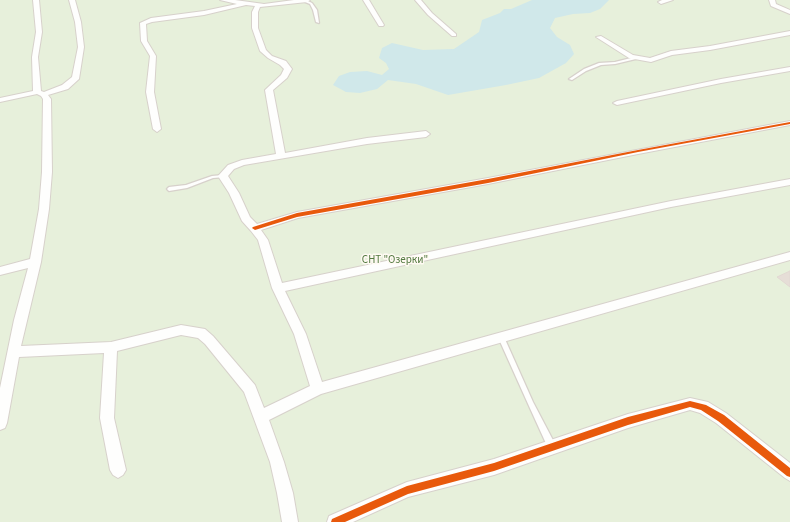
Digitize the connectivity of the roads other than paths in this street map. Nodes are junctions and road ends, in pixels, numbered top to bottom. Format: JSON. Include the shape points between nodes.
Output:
{"nodes":[{"id":1,"x":36,"y":0,"type":"edge"},
{"id":2,"x":72,"y":0,"type":"edge"},
{"id":3,"x":223,"y":0,"type":"edge"},
{"id":4,"x":307,"y":0,"type":"edge"},
{"id":5,"x":366,"y":0,"type":"edge"},
{"id":6,"x":418,"y":0,"type":"edge"},
{"id":7,"x":670,"y":0,"type":"edge"},
{"id":8,"x":772,"y":0,"type":"edge"},
{"id":9,"x":661,"y":2,"type":"dead end"},
{"id":10,"x":244,"y":4,"type":"junction"},
{"id":11,"x":258,"y":6,"type":"junction"},
{"id":12,"x":790,"y":12,"type":"edge"},
{"id":13,"x":318,"y":22,"type":"dead end"},
{"id":14,"x":381,"y":25,"type":"dead end"},
{"id":15,"x":790,"y":33,"type":"edge"},
{"id":16,"x":454,"y":35,"type":"dead end"},
{"id":17,"x":599,"y":37,"type":"dead end"},
{"id":18,"x":635,"y":58,"type":"junction"},
{"id":19,"x":790,"y":69,"type":"edge"},
{"id":20,"x":571,"y":79,"type":"dead end"},
{"id":21,"x":41,"y":93,"type":"junction"},
{"id":22,"x":0,"y":100,"type":"edge"},
{"id":23,"x":617,"y":103,"type":"dead end"},
{"id":24,"x":790,"y":123,"type":"edge"},
{"id":25,"x":157,"y":128,"type":"dead end"},
{"id":26,"x":426,"y":134,"type":"dead end"},
{"id":27,"x":281,"y":157,"type":"junction"},
{"id":28,"x":223,"y":176,"type":"junction"},
{"id":29,"x":790,"y":182,"type":"edge"},
{"id":30,"x":169,"y":189,"type":"dead end"},
{"id":31,"x":255,"y":228,"type":"junction"},
{"id":32,"x":790,"y":256,"type":"edge"},
{"id":33,"x":35,"y":262,"type":"junction"},
{"id":34,"x":0,"y":271,"type":"edge"},
{"id":35,"x":278,"y":288,"type":"junction"},
{"id":36,"x":501,"y":337,"type":"junction"},
{"id":37,"x":111,"y":347,"type":"junction"},
{"id":38,"x":15,"y":352,"type":"junction"},
{"id":39,"x":318,"y":388,"type":"junction"},
{"id":40,"x":261,"y":417,"type":"junction"},
{"id":41,"x":0,"y":423,"type":"edge"},
{"id":42,"x":552,"y":447,"type":"junction"},
{"id":43,"x":118,"y":470,"type":"dead end"},
{"id":44,"x":790,"y":473,"type":"edge"},
{"id":45,"x":290,"y":522,"type":"edge"},
{"id":46,"x":335,"y":522,"type":"edge"}],
"edges":[{"from":1,"to":21,"type":"street","via":[[39,32],[34,64]]},
{"from":2,"to":21,"type":"street","via":[[82,47],[76,77],[65,87]]},
{"from":3,"to":10,"type":"street"},
{"from":4,"to":11,"type":"street"},
{"from":4,"to":13,"type":"lane","via":[[315,10]]},
{"from":5,"to":14,"type":"street"},
{"from":6,"to":16,"type":"street"},
{"from":7,"to":9,"type":"street"},
{"from":8,"to":12,"type":"street","via":[[773,5]]},
{"from":10,"to":11,"type":"street"},
{"from":10,"to":25,"type":"street","via":[[143,23],[144,41],[153,56],[150,92]]},
{"from":11,"to":27,"type":"street","via":[[255,12],[255,28],[263,51],[288,69],[269,90]]},
{"from":15,"to":18,"type":"street","via":[[671,53],[651,60]]},
{"from":17,"to":18,"type":"street"},
{"from":18,"to":20,"type":"lane","via":[[600,64]]},
{"from":19,"to":23,"type":"street"},
{"from":21,"to":22,"type":"street"},
{"from":21,"to":33,"type":"street","via":[[48,99],[47,172]]},
{"from":24,"to":31,"type":"street","via":[[297,215]]},
{"from":26,"to":27,"type":"street","via":[[367,141]]},
{"from":27,"to":28,"type":"street","via":[[234,165]]},
{"from":28,"to":30,"type":"lane"},
{"from":28,"to":31,"type":"street","via":[[246,219]]},
{"from":29,"to":35,"type":"street","via":[[671,204]]},
{"from":31,"to":35,"type":"street","via":[[267,250]]},
{"from":32,"to":36,"type":"street"},
{"from":33,"to":34,"type":"street"},
{"from":33,"to":38,"type":"street","via":[[20,320]]},
{"from":35,"to":39,"type":"street","via":[[300,334]]},
{"from":36,"to":39,"type":"street"},
{"from":36,"to":42,"type":"lane"},
{"from":37,"to":38,"type":"street"},
{"from":37,"to":40,"type":"street","via":[[181,330],[201,333],[243,379],[250,389]]},
{"from":37,"to":43,"type":"street","via":[[107,418]]},
{"from":38,"to":41,"type":"street"},
{"from":39,"to":40,"type":"street"},
{"from":40,"to":45,"type":"street","via":[[285,493]]},
{"from":42,"to":44,"type":"street","via":[[628,421],[690,404],[703,407],[721,418]]},
{"from":42,"to":46,"type":"street","via":[[494,468],[407,490]]}]}
